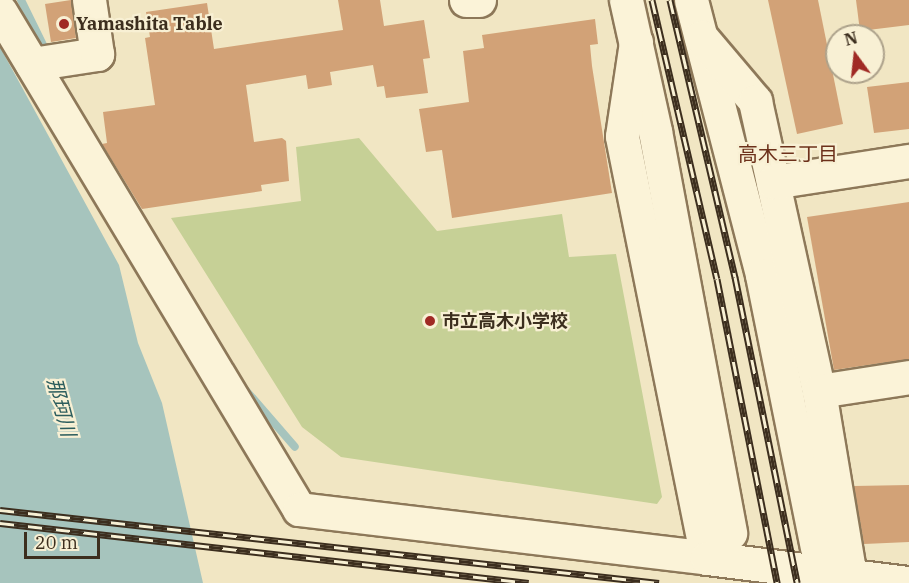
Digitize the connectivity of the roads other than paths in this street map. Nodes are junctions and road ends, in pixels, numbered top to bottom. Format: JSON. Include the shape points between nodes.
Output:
{"nodes":[{"id":1,"x":89,"y":0,"type":"edge"},
{"id":2,"x":466,"y":0,"type":"edge"},
{"id":3,"x":479,"y":0,"type":"edge"},
{"id":4,"x":626,"y":0,"type":"edge"},
{"id":5,"x":692,"y":0,"type":"edge"},
{"id":6,"x":0,"y":11,"type":"edge"},
{"id":7,"x":701,"y":37,"type":"junction"},
{"id":8,"x":636,"y":42,"type":"junction"},
{"id":9,"x":32,"y":64,"type":"junction"},
{"id":10,"x":909,"y":161,"type":"edge"},
{"id":11,"x":773,"y":182,"type":"junction"},
{"id":12,"x":909,"y":377,"type":"edge"},
{"id":13,"x":819,"y":392,"type":"junction"},
{"id":14,"x":730,"y":533,"type":"dead end"},
{"id":15,"x":817,"y":546,"type":"dead end"},
{"id":16,"x":707,"y":558,"type":"junction"},
{"id":17,"x":850,"y":577,"type":"junction"},
{"id":18,"x":909,"y":583,"type":"edge"}],
"edges":[{"from":1,"to":9,"type":"street","via":[[97,54]]},
{"from":2,"to":3,"type":"street"},
{"from":4,"to":8,"type":"street"},
{"from":5,"to":7,"type":"street"},
{"from":6,"to":9,"type":"street"},
{"from":7,"to":11,"type":"street","via":[[756,102]]},
{"from":7,"to":15,"type":"street","via":[[762,275]]},
{"from":8,"to":14,"type":"street"},
{"from":8,"to":16,"type":"street","via":[[622,136]]},
{"from":9,"to":16,"type":"street","via":[[299,509]]},
{"from":10,"to":11,"type":"street"},
{"from":11,"to":13,"type":"street"},
{"from":12,"to":13,"type":"street"},
{"from":13,"to":17,"type":"street"},
{"from":16,"to":17,"type":"street"},
{"from":17,"to":18,"type":"street"}]}
